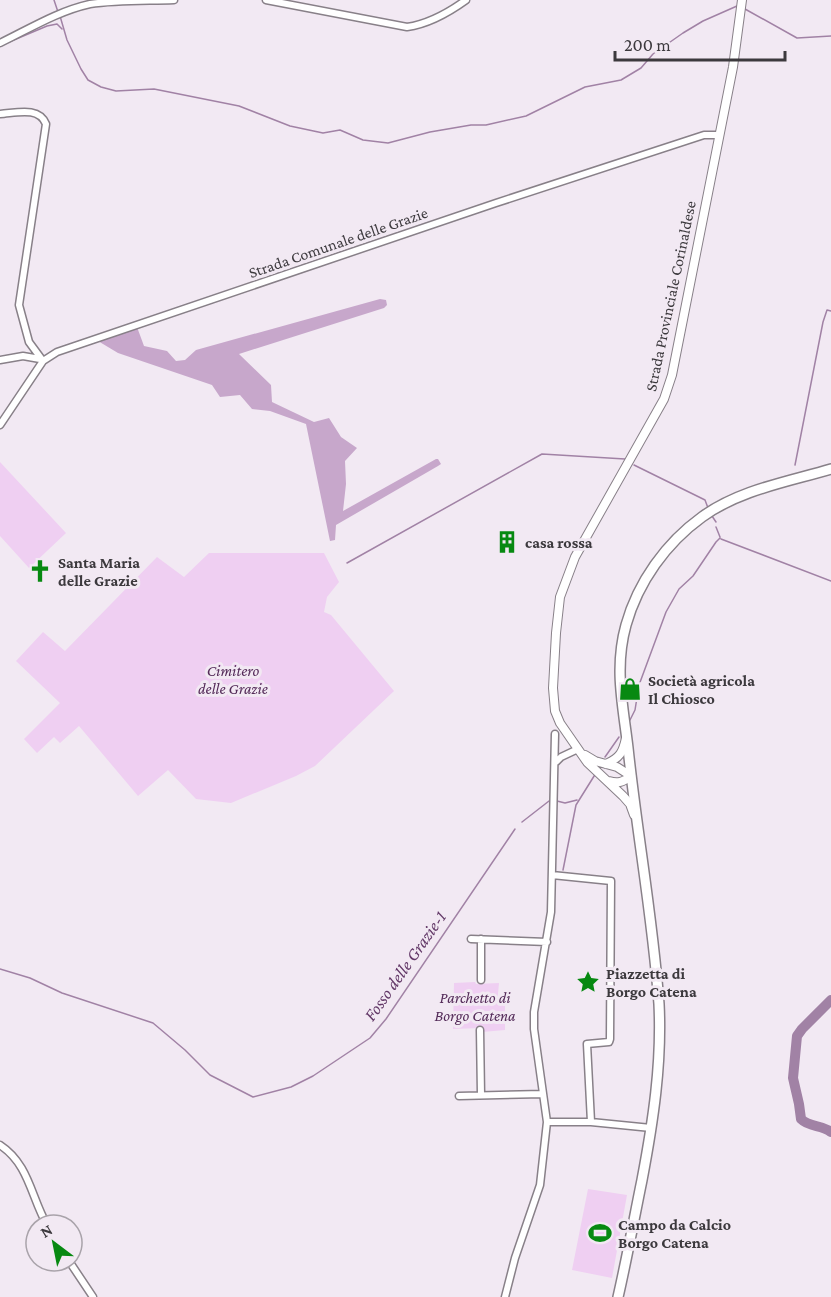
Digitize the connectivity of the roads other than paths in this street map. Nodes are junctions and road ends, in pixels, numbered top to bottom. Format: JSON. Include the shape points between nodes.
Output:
{"nodes":[{"id":1,"x":174,"y":0,"type":"edge"},
{"id":2,"x":266,"y":0,"type":"edge"},
{"id":3,"x":466,"y":0,"type":"edge"},
{"id":4,"x":742,"y":0,"type":"edge"},
{"id":5,"x":0,"y":43,"type":"edge"},
{"id":6,"x":0,"y":114,"type":"edge"},
{"id":7,"x":719,"y":135,"type":"junction"},
{"id":8,"x":0,"y":360,"type":"edge"},
{"id":9,"x":42,"y":360,"type":"junction"},
{"id":10,"x":0,"y":425,"type":"edge"},
{"id":11,"x":831,"y":470,"type":"edge"},
{"id":12,"x":555,"y":734,"type":"dead end"},
{"id":13,"x":627,"y":735,"type":"junction"},
{"id":14,"x":578,"y":749,"type":"junction"},
{"id":15,"x":556,"y":762,"type":"junction"},
{"id":16,"x":606,"y":764,"type":"junction"},
{"id":17,"x":631,"y":776,"type":"junction"},
{"id":18,"x":607,"y":780,"type":"junction"},
{"id":19,"x":637,"y":823,"type":"junction"},
{"id":20,"x":552,"y":875,"type":"junction"},
{"id":21,"x":471,"y":939,"type":"dead end"},
{"id":22,"x":481,"y":939,"type":"junction"},
{"id":23,"x":547,"y":942,"type":"junction"},
{"id":24,"x":481,"y":980,"type":"dead end"},
{"id":25,"x":480,"y":1030,"type":"dead end"},
{"id":26,"x":543,"y":1094,"type":"junction"},
{"id":27,"x":481,"y":1095,"type":"junction"},
{"id":28,"x":459,"y":1096,"type":"dead end"},
{"id":29,"x":547,"y":1122,"type":"junction"},
{"id":30,"x":591,"y":1122,"type":"junction"},
{"id":31,"x":651,"y":1128,"type":"junction"},
{"id":32,"x":0,"y":1144,"type":"edge"},
{"id":33,"x":41,"y":1213,"type":"edge"},
{"id":34,"x":77,"y":1273,"type":"edge"},
{"id":35,"x":93,"y":1297,"type":"edge"},
{"id":36,"x":505,"y":1297,"type":"edge"},
{"id":37,"x":618,"y":1297,"type":"edge"}],
"edges":[{"from":1,"to":5,"type":"street","via":[[108,1],[70,9]]},
{"from":2,"to":3,"type":"street","via":[[407,27],[435,19]]},
{"from":4,"to":7,"type":"street","name":"Strada Provinciale Corinaldese"},
{"from":6,"to":9,"type":"street","via":[[33,112],[41,115],[46,124],[19,305],[26,332]]},
{"from":7,"to":9,"type":"street","name":"Strada Comunale delle Grazie","via":[[704,135],[485,207]]},
{"from":7,"to":14,"type":"street","name":"Strada Provinciale Corinaldese","via":[[664,399],[575,557],[560,597],[553,688],[555,711]]},
{"from":8,"to":9,"type":"street","via":[[23,356]]},
{"from":9,"to":10,"type":"street","name":"Strada Comunale delle Grazie"},
{"from":11,"to":13,"type":"main road","via":[[728,501],[682,533],[664,553],[642,585],[626,626],[619,681]]},
{"from":12,"to":15,"type":"street"},
{"from":13,"to":16,"type":"street","via":[[623,752]]},
{"from":13,"to":17,"type":"main road"},
{"from":14,"to":15,"type":"street"},
{"from":14,"to":16,"type":"street","name":"Strada Provinciale Corinaldese"},
{"from":14,"to":18,"type":"street","name":"Strada Provinciale Corinaldese"},
{"from":15,"to":20,"type":"street"},
{"from":16,"to":17,"type":"street","name":"Strada Provinciale Corinaldese"},
{"from":17,"to":18,"type":"street","via":[[615,783]]},
{"from":17,"to":19,"type":"main road","name":"Strada Provinciale Corinaldese"},
{"from":18,"to":19,"type":"street","name":"Strada Provinciale Corinaldese","via":[[630,804]]},
{"from":19,"to":31,"type":"main road","name":"Strada Provinciale Corinaldese","via":[[659,1005],[659,1072]]},
{"from":20,"to":23,"type":"street"},
{"from":20,"to":30,"type":"street","via":[[611,881],[610,1039],[587,1044]]},
{"from":21,"to":22,"type":"street"},
{"from":22,"to":23,"type":"street"},
{"from":22,"to":24,"type":"street"},
{"from":23,"to":26,"type":"street","via":[[534,1012]]},
{"from":25,"to":27,"type":"street"},
{"from":26,"to":27,"type":"street"},
{"from":26,"to":29,"type":"street"},
{"from":27,"to":28,"type":"street"},
{"from":29,"to":30,"type":"street"},
{"from":29,"to":36,"type":"street","via":[[540,1185]]},
{"from":30,"to":31,"type":"street"},
{"from":31,"to":37,"type":"main road","name":"Strada Provinciale Corinaldese"},
{"from":32,"to":33,"type":"street","via":[[20,1162]]},
{"from":34,"to":35,"type":"street"}]}
